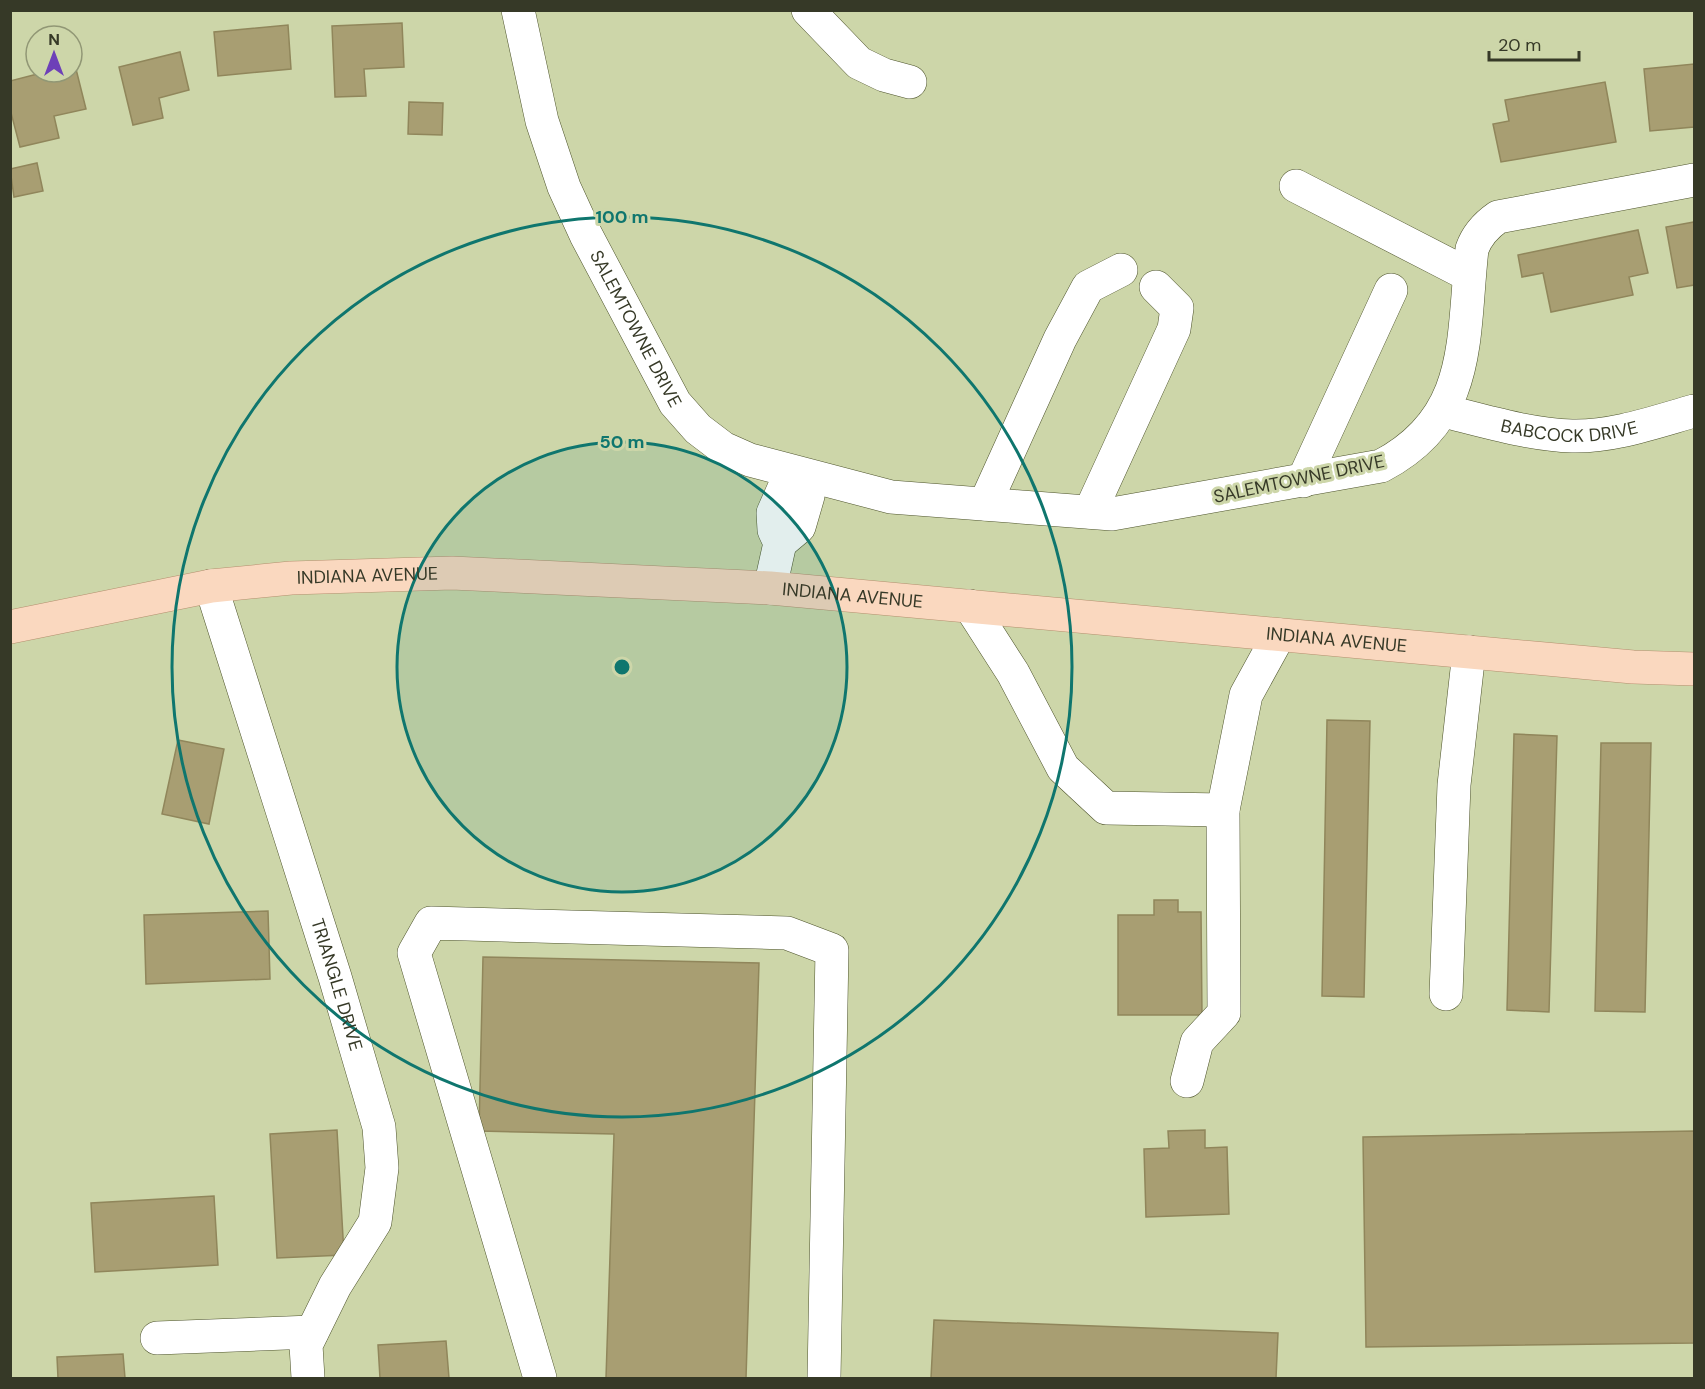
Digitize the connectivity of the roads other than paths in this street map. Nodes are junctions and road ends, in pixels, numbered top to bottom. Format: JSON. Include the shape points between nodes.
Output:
{"nodes":[{"id":1,"x":518,"y":10,"type":"edge"},
{"id":2,"x":808,"y":10,"type":"edge"},
{"id":3,"x":910,"y":81,"type":"dead end"},
{"id":4,"x":1695,"y":180,"type":"edge"},
{"id":5,"x":1296,"y":186,"type":"dead end"},
{"id":6,"x":1121,"y":270,"type":"dead end"},
{"id":7,"x":1469,"y":275,"type":"junction"},
{"id":8,"x":1156,"y":287,"type":"dead end"},
{"id":9,"x":1391,"y":290,"type":"dead end"},
{"id":10,"x":1444,"y":411,"type":"junction"},
{"id":11,"x":1695,"y":411,"type":"edge"},
{"id":12,"x":801,"y":480,"type":"junction"},
{"id":13,"x":1303,"y":481,"type":"junction"},
{"id":14,"x":985,"y":504,"type":"junction"},
{"id":15,"x":1090,"y":512,"type":"junction"},
{"id":16,"x":211,"y":586,"type":"junction"},
{"id":17,"x":770,"y":588,"type":"junction"},
{"id":18,"x":970,"y":606,"type":"junction"},
{"id":19,"x":10,"y":627,"type":"edge"},
{"id":20,"x":1279,"y":635,"type":"junction"},
{"id":21,"x":1469,"y":652,"type":"junction"},
{"id":22,"x":1695,"y":669,"type":"edge"},
{"id":23,"x":1222,"y":810,"type":"junction"},
{"id":24,"x":1446,"y":994,"type":"dead end"},
{"id":25,"x":1187,"y":1081,"type":"dead end"},
{"id":26,"x":312,"y":1332,"type":"junction"},
{"id":27,"x":157,"y":1338,"type":"dead end"},
{"id":28,"x":308,"y":1378,"type":"edge"},
{"id":29,"x":540,"y":1378,"type":"edge"},
{"id":30,"x":824,"y":1378,"type":"edge"}],
"edges":[{"from":1,"to":12,"type":"street","name":"SALEMTOWNE DRIVE","via":[[542,121],[564,187],[675,403],[698,429],[723,448]]},
{"from":2,"to":3,"type":"street","via":[[859,63]]},
{"from":4,"to":7,"type":"street","name":"SALEMTOWNE DRIVE","via":[[1498,218],[1476,237]]},
{"from":5,"to":7,"type":"street"},
{"from":6,"to":14,"type":"street","via":[[1088,287]]},
{"from":7,"to":10,"type":"street","name":"SALEMTOWNE DRIVE","via":[[1456,382]]},
{"from":8,"to":15,"type":"street","via":[[1177,308],[1174,329]]},
{"from":9,"to":13,"type":"street"},
{"from":10,"to":11,"type":"street","name":"BABCOCK DRIVE","via":[[1572,436],[1634,428]]},
{"from":10,"to":13,"type":"street","name":"SALEMTOWNE DRIVE","via":[[1405,454],[1381,466]]},
{"from":12,"to":14,"type":"street","name":"SALEMTOWNE DRIVE","via":[[891,497]]},
{"from":12,"to":17,"type":"street","via":[[784,488],[773,513],[780,543]]},
{"from":13,"to":15,"type":"street","name":"SALEMTOWNE DRIVE","via":[[1150,509],[1112,514]]},
{"from":14,"to":15,"type":"street","name":"SALEMTOWNE DRIVE"},
{"from":16,"to":17,"type":"main road","name":"INDIANA AVENUE","via":[[291,578],[452,573]]},
{"from":16,"to":19,"type":"main road","name":"INDIANA AVENUE"},
{"from":16,"to":26,"type":"street","name":"TRIANGLE DRIVE","via":[[379,1127],[382,1168],[375,1222]]},
{"from":17,"to":18,"type":"main road","name":"INDIANA AVENUE"},
{"from":18,"to":20,"type":"main road","name":"INDIANA AVENUE"},
{"from":18,"to":23,"type":"street","via":[[1013,673],[1063,768],[1106,808]]},
{"from":20,"to":21,"type":"main road","name":"INDIANA AVENUE"},
{"from":20,"to":23,"type":"street","via":[[1246,695]]},
{"from":21,"to":22,"type":"main road","name":"INDIANA AVENUE"},
{"from":21,"to":24,"type":"street","via":[[1454,785]]},
{"from":23,"to":25,"type":"street","via":[[1224,1013],[1197,1042]]},
{"from":26,"to":27,"type":"street"},
{"from":26,"to":28,"type":"street","name":"TRIANGLE DRIVE","via":[[306,1345]]},
{"from":29,"to":30,"type":"street","via":[[414,953],[431,923],[787,933],[832,950]]}]}
